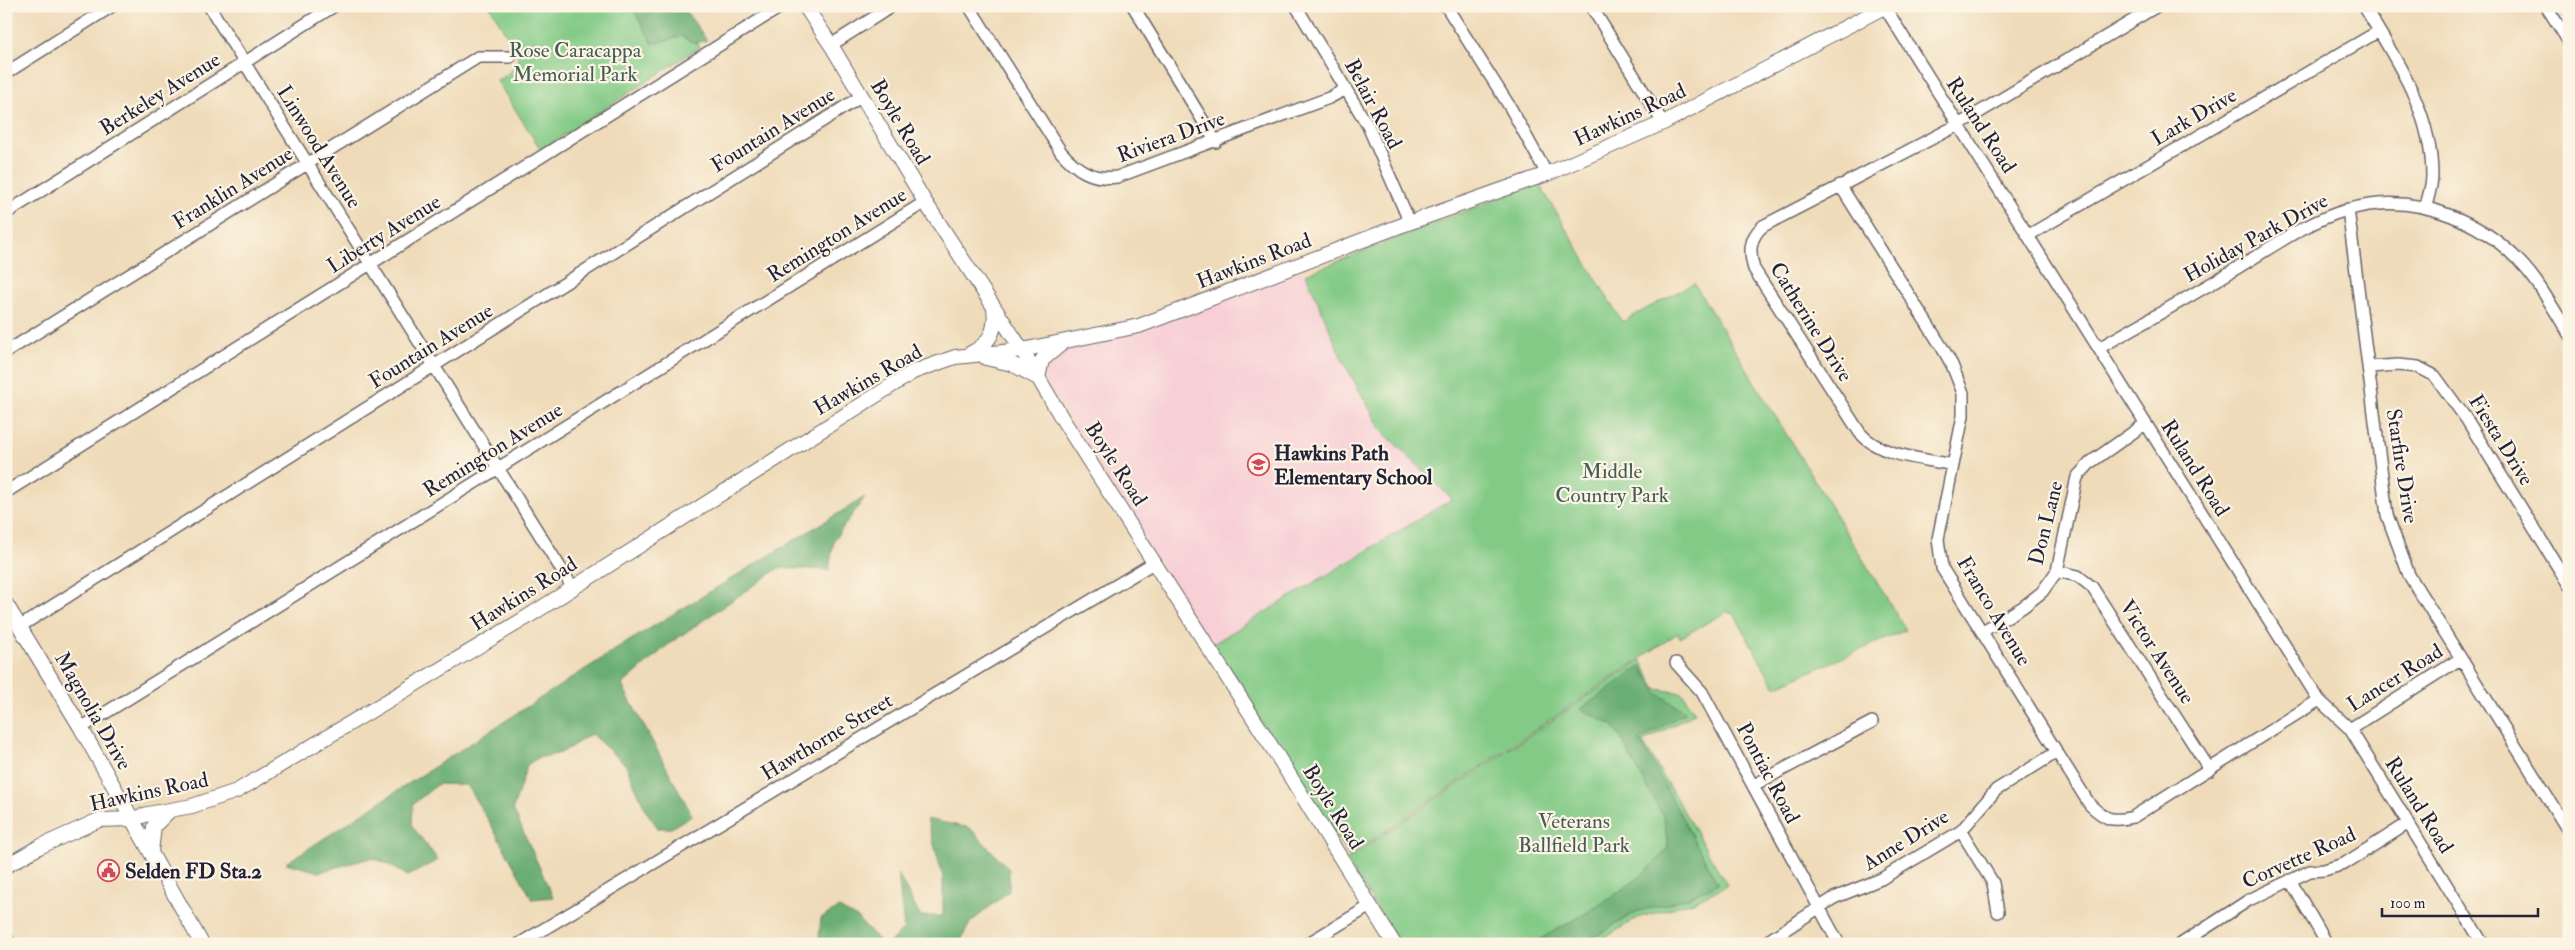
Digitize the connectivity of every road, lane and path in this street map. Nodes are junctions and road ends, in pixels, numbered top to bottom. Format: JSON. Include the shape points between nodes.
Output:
{"nodes":[{"id":1,"x":112,"y":6,"type":"edge"},
{"id":2,"x":209,"y":6,"type":"edge"},
{"id":3,"x":334,"y":6,"type":"edge"},
{"id":4,"x":782,"y":6,"type":"edge"},
{"id":5,"x":805,"y":6,"type":"edge"},
{"id":6,"x":892,"y":6,"type":"edge"},
{"id":7,"x":969,"y":6,"type":"edge"},
{"id":8,"x":1133,"y":6,"type":"edge"},
{"id":9,"x":1296,"y":6,"type":"edge"},
{"id":10,"x":1446,"y":6,"type":"edge"},
{"id":11,"x":1591,"y":6,"type":"edge"},
{"id":12,"x":2157,"y":6,"type":"edge"},
{"id":13,"x":2364,"y":6,"type":"edge"},
{"id":14,"x":2546,"y":6,"type":"edge"},
{"id":15,"x":1885,"y":7,"type":"edge"},
{"id":16,"x":2379,"y":31,"type":"junction"},
{"id":17,"x":2569,"y":42,"type":"edge"},
{"id":18,"x":831,"y":45,"type":"junction"},
{"id":19,"x":510,"y":57,"type":"dead end"},
{"id":20,"x":244,"y":63,"type":"junction"},
{"id":21,"x":6,"y":72,"type":"edge"},
{"id":22,"x":1346,"y":89,"type":"junction"},
{"id":23,"x":862,"y":96,"type":"junction"},
{"id":24,"x":1663,"y":124,"type":"junction"},
{"id":25,"x":1958,"y":125,"type":"junction"},
{"id":26,"x":1216,"y":142,"type":"junction"},
{"id":27,"x":308,"y":164,"type":"junction"},
{"id":28,"x":1547,"y":174,"type":"junction"},
{"id":29,"x":1840,"y":185,"type":"junction"},
{"id":30,"x":925,"y":202,"type":"junction"},
{"id":31,"x":2426,"y":206,"type":"junction"},
{"id":32,"x":2348,"y":209,"type":"junction"},
{"id":33,"x":6,"y":213,"type":"edge"},
{"id":34,"x":1410,"y":223,"type":"junction"},
{"id":35,"x":2029,"y":235,"type":"junction"},
{"id":36,"x":371,"y":264,"type":"junction"},
{"id":37,"x":994,"y":307,"type":"junction"},
{"id":38,"x":2569,"y":334,"type":"edge"},
{"id":39,"x":1067,"y":341,"type":"junction"},
{"id":40,"x":2099,"y":348,"type":"junction"},
{"id":41,"x":1022,"y":350,"type":"junction"},
{"id":42,"x":6,"y":352,"type":"edge"},
{"id":43,"x":968,"y":355,"type":"junction"},
{"id":44,"x":434,"y":366,"type":"junction"},
{"id":45,"x":2369,"y":367,"type":"junction"},
{"id":46,"x":1038,"y":378,"type":"junction"},
{"id":47,"x":2145,"y":424,"type":"junction"},
{"id":48,"x":1953,"y":466,"type":"junction"},
{"id":49,"x":498,"y":469,"type":"junction"},
{"id":50,"x":6,"y":492,"type":"edge"},
{"id":51,"x":1155,"y":562,"type":"junction"},
{"id":52,"x":2057,"y":571,"type":"junction"},
{"id":53,"x":2569,"y":585,"type":"edge"},
{"id":54,"x":573,"y":588,"type":"junction"},
{"id":55,"x":6,"y":604,"type":"edge"},
{"id":56,"x":19,"y":626,"type":"junction"},
{"id":57,"x":1983,"y":631,"type":"junction"},
{"id":58,"x":2460,"y":658,"type":"junction"},
{"id":59,"x":1676,"y":663,"type":"dead end"},
{"id":60,"x":2319,"y":700,"type":"junction"},
{"id":61,"x":1872,"y":722,"type":"dead end"},
{"id":62,"x":81,"y":728,"type":"junction"},
{"id":63,"x":2350,"y":729,"type":"junction"},
{"id":64,"x":2057,"y":752,"type":"junction"},
{"id":65,"x":2210,"y":770,"type":"junction"},
{"id":66,"x":1754,"y":785,"type":"junction"},
{"id":67,"x":170,"y":810,"type":"junction"},
{"id":68,"x":133,"y":819,"type":"junction"},
{"id":69,"x":2407,"y":824,"type":"junction"},
{"id":70,"x":1960,"y":830,"type":"junction"},
{"id":71,"x":2569,"y":832,"type":"edge"},
{"id":72,"x":151,"y":852,"type":"junction"},
{"id":73,"x":6,"y":866,"type":"edge"},
{"id":74,"x":2290,"y":880,"type":"junction"},
{"id":75,"x":1370,"y":906,"type":"junction"},
{"id":76,"x":1818,"y":908,"type":"junction"},
{"id":77,"x":1998,"y":912,"type":"dead end"},
{"id":78,"x":6,"y":937,"type":"edge"},
{"id":79,"x":10,"y":944,"type":"edge"},
{"id":80,"x":202,"y":944,"type":"edge"},
{"id":81,"x":519,"y":944,"type":"edge"},
{"id":82,"x":1308,"y":944,"type":"edge"},
{"id":83,"x":1394,"y":944,"type":"edge"},
{"id":84,"x":1763,"y":944,"type":"edge"},
{"id":85,"x":1839,"y":944,"type":"edge"},
{"id":86,"x":2181,"y":944,"type":"edge"},
{"id":87,"x":2327,"y":944,"type":"edge"},
{"id":88,"x":2483,"y":944,"type":"edge"}],
"edges":[{"from":1,"to":21,"type":"street"},
{"from":2,"to":20,"type":"street","name":"Linwood Avenue"},
{"from":3,"to":20,"type":"street","name":"Berkeley Avenue"},
{"from":4,"to":36,"type":"street","name":"Liberty Avenue"},
{"from":5,"to":18,"type":"street","name":"Boyle Road"},
{"from":6,"to":18,"type":"street"},
{"from":7,"to":26,"type":"street","name":"Riviera Drive","via":[[1061,152],[1081,171],[1105,178],[1117,177]]},
{"from":8,"to":26,"type":"street"},
{"from":9,"to":22,"type":"street","name":"Belair Road"},
{"from":10,"to":28,"type":"street","via":[[1510,107]]},
{"from":11,"to":24,"type":"street"},
{"from":12,"to":25,"type":"street","name":"Catherine Drive"},
{"from":13,"to":16,"type":"street"},
{"from":14,"to":17,"type":"street"},
{"from":15,"to":24,"type":"street","name":"Hawkins Road"},
{"from":15,"to":25,"type":"street","name":"Ruland Road"},
{"from":16,"to":31,"type":"street","via":[[2405,73],[2424,121],[2432,177]]},
{"from":16,"to":35,"type":"street","name":"Lark Drive"},
{"from":18,"to":23,"type":"street","name":"Boyle Road"},
{"from":19,"to":27,"type":"street","name":"Franklin Avenue","via":[[478,58]]},
{"from":20,"to":27,"type":"street","name":"Linwood Avenue"},
{"from":20,"to":33,"type":"street","name":"Berkeley Avenue"},
{"from":22,"to":26,"type":"street","name":"Riviera Drive"},
{"from":22,"to":34,"type":"street","name":"Belair Road","via":[[1368,126]]},
{"from":23,"to":30,"type":"street","name":"Boyle Road"},
{"from":23,"to":44,"type":"street","name":"Fountain Avenue"},
{"from":24,"to":28,"type":"street","name":"Hawkins Road"},
{"from":25,"to":29,"type":"street","name":"Catherine Drive"},
{"from":25,"to":35,"type":"street","name":"Ruland Road"},
{"from":27,"to":36,"type":"street","name":"Linwood Avenue"},
{"from":27,"to":42,"type":"street","name":"Franklin Avenue"},
{"from":28,"to":34,"type":"street","name":"Hawkins Road"},
{"from":29,"to":48,"type":"street","name":"Franco Avenue","via":[[1952,365],[1963,393],[1963,416]]},
{"from":29,"to":48,"type":"street","name":"Catherine Drive","via":[[1763,226],[1756,233],[1750,253],[1754,269],[1838,401],[1869,443],[1881,449]]},
{"from":30,"to":37,"type":"street","name":"Boyle Road"},
{"from":30,"to":49,"type":"street","name":"Remington Avenue"},
{"from":31,"to":32,"type":"street","name":"Holiday Park Drive","via":[[2386,204]]},
{"from":31,"to":38,"type":"street","name":"Holiday Park Drive","via":[[2473,226],[2517,260]]},
{"from":32,"to":40,"type":"street","name":"Holiday Park Drive","via":[[2307,226]]},
{"from":32,"to":45,"type":"street","name":"Starfire Drive"},
{"from":34,"to":39,"type":"street","name":"Hawkins Road","via":[[1139,326]]},
{"from":35,"to":40,"type":"street","name":"Ruland Road"},
{"from":36,"to":44,"type":"street","name":"Linwood Avenue"},
{"from":36,"to":50,"type":"street","name":"Liberty Avenue"},
{"from":37,"to":41,"type":"street","name":"Boyle Road"},
{"from":37,"to":43,"type":"street","via":[[994,329],[988,340]]},
{"from":39,"to":41,"type":"street","name":"Hawkins Road"},
{"from":39,"to":46,"type":"street","via":[[1042,360]]},
{"from":40,"to":47,"type":"street","name":"Ruland Road"},
{"from":41,"to":43,"type":"street","name":"Hawkins Road"},
{"from":41,"to":46,"type":"street","name":"Boyle Road"},
{"from":43,"to":46,"type":"street","via":[[1012,364]]},
{"from":43,"to":54,"type":"street","name":"Hawkins Road","via":[[914,372]]},
{"from":44,"to":49,"type":"street","name":"Linwood Avenue"},
{"from":44,"to":56,"type":"street","name":"Fountain Avenue"},
{"from":45,"to":53,"type":"street","name":"Fiesta Drive","via":[[2418,367],[2435,376],[2467,420]]},
{"from":45,"to":58,"type":"street","name":"Starfire Drive","via":[[2387,515],[2409,575]]},
{"from":46,"to":51,"type":"street","name":"Boyle Road"},
{"from":47,"to":52,"type":"street","name":"Don Lane","via":[[2090,462],[2077,477]]},
{"from":47,"to":60,"type":"street","name":"Ruland Road"},
{"from":48,"to":57,"type":"street","name":"Franco Avenue","via":[[1938,540],[1939,554],[1942,568]]},
{"from":49,"to":54,"type":"street","name":"Linwood Avenue"},
{"from":49,"to":62,"type":"street","name":"Remington Avenue"},
{"from":51,"to":75,"type":"street","name":"Boyle Road"},
{"from":51,"to":81,"type":"street","name":"Hawthorne Street"},
{"from":52,"to":57,"type":"street","name":"Don Lane","via":[[2042,592]]},
{"from":52,"to":65,"type":"street","name":"Victor Avenue","via":[[2078,576],[2092,587]]},
{"from":54,"to":67,"type":"street","name":"Hawkins Road","via":[[236,791]]},
{"from":55,"to":56,"type":"street","name":"Magnolia Drive"},
{"from":56,"to":62,"type":"street","name":"Magnolia Drive"},
{"from":57,"to":64,"type":"street","name":"Franco Avenue"},
{"from":58,"to":63,"type":"street","name":"Lancer Road"},
{"from":58,"to":71,"type":"street","name":"Starfire Drive"},
{"from":59,"to":66,"type":"street","name":"Pontiac Road","via":[[1702,692]]},
{"from":60,"to":63,"type":"street","name":"Ruland Road"},
{"from":60,"to":65,"type":"street","name":"Franco Avenue"},
{"from":61,"to":66,"type":"street"},
{"from":62,"to":68,"type":"street","name":"Magnolia Drive"},
{"from":63,"to":69,"type":"street","name":"Ruland Road"},
{"from":64,"to":65,"type":"street","name":"Franco Avenue","via":[[2090,805],[2104,818],[2118,820],[2133,817]]},
{"from":64,"to":70,"type":"street","name":"Anne Drive","via":[[1996,790]]},
{"from":66,"to":76,"type":"street","name":"Pontiac Road"},
{"from":67,"to":68,"type":"street","name":"Hawkins Road"},
{"from":67,"to":72,"type":"street","via":[[154,826]]},
{"from":68,"to":72,"type":"street","name":"Magnolia Drive"},
{"from":68,"to":73,"type":"street","name":"Hawkins Road","via":[[99,820]]},
{"from":69,"to":74,"type":"street","name":"Corvette Road","via":[[2344,864],[2310,871]]},
{"from":69,"to":88,"type":"street","name":"Ruland Road"},
{"from":70,"to":76,"type":"street","name":"Anne Drive","via":[[1881,879]]},
{"from":70,"to":77,"type":"street","via":[[1993,883]]},
{"from":72,"to":80,"type":"street","name":"Magnolia Drive"},
{"from":74,"to":86,"type":"street","name":"Corvette Road","via":[[2249,900]]},
{"from":74,"to":87,"type":"street"},
{"from":75,"to":82,"type":"street"},
{"from":75,"to":83,"type":"street","name":"Boyle Road"},
{"from":76,"to":84,"type":"street","name":"Anne Drive"},
{"from":76,"to":85,"type":"street","name":"Pontiac Road"},
{"from":78,"to":79,"type":"street"}]}
